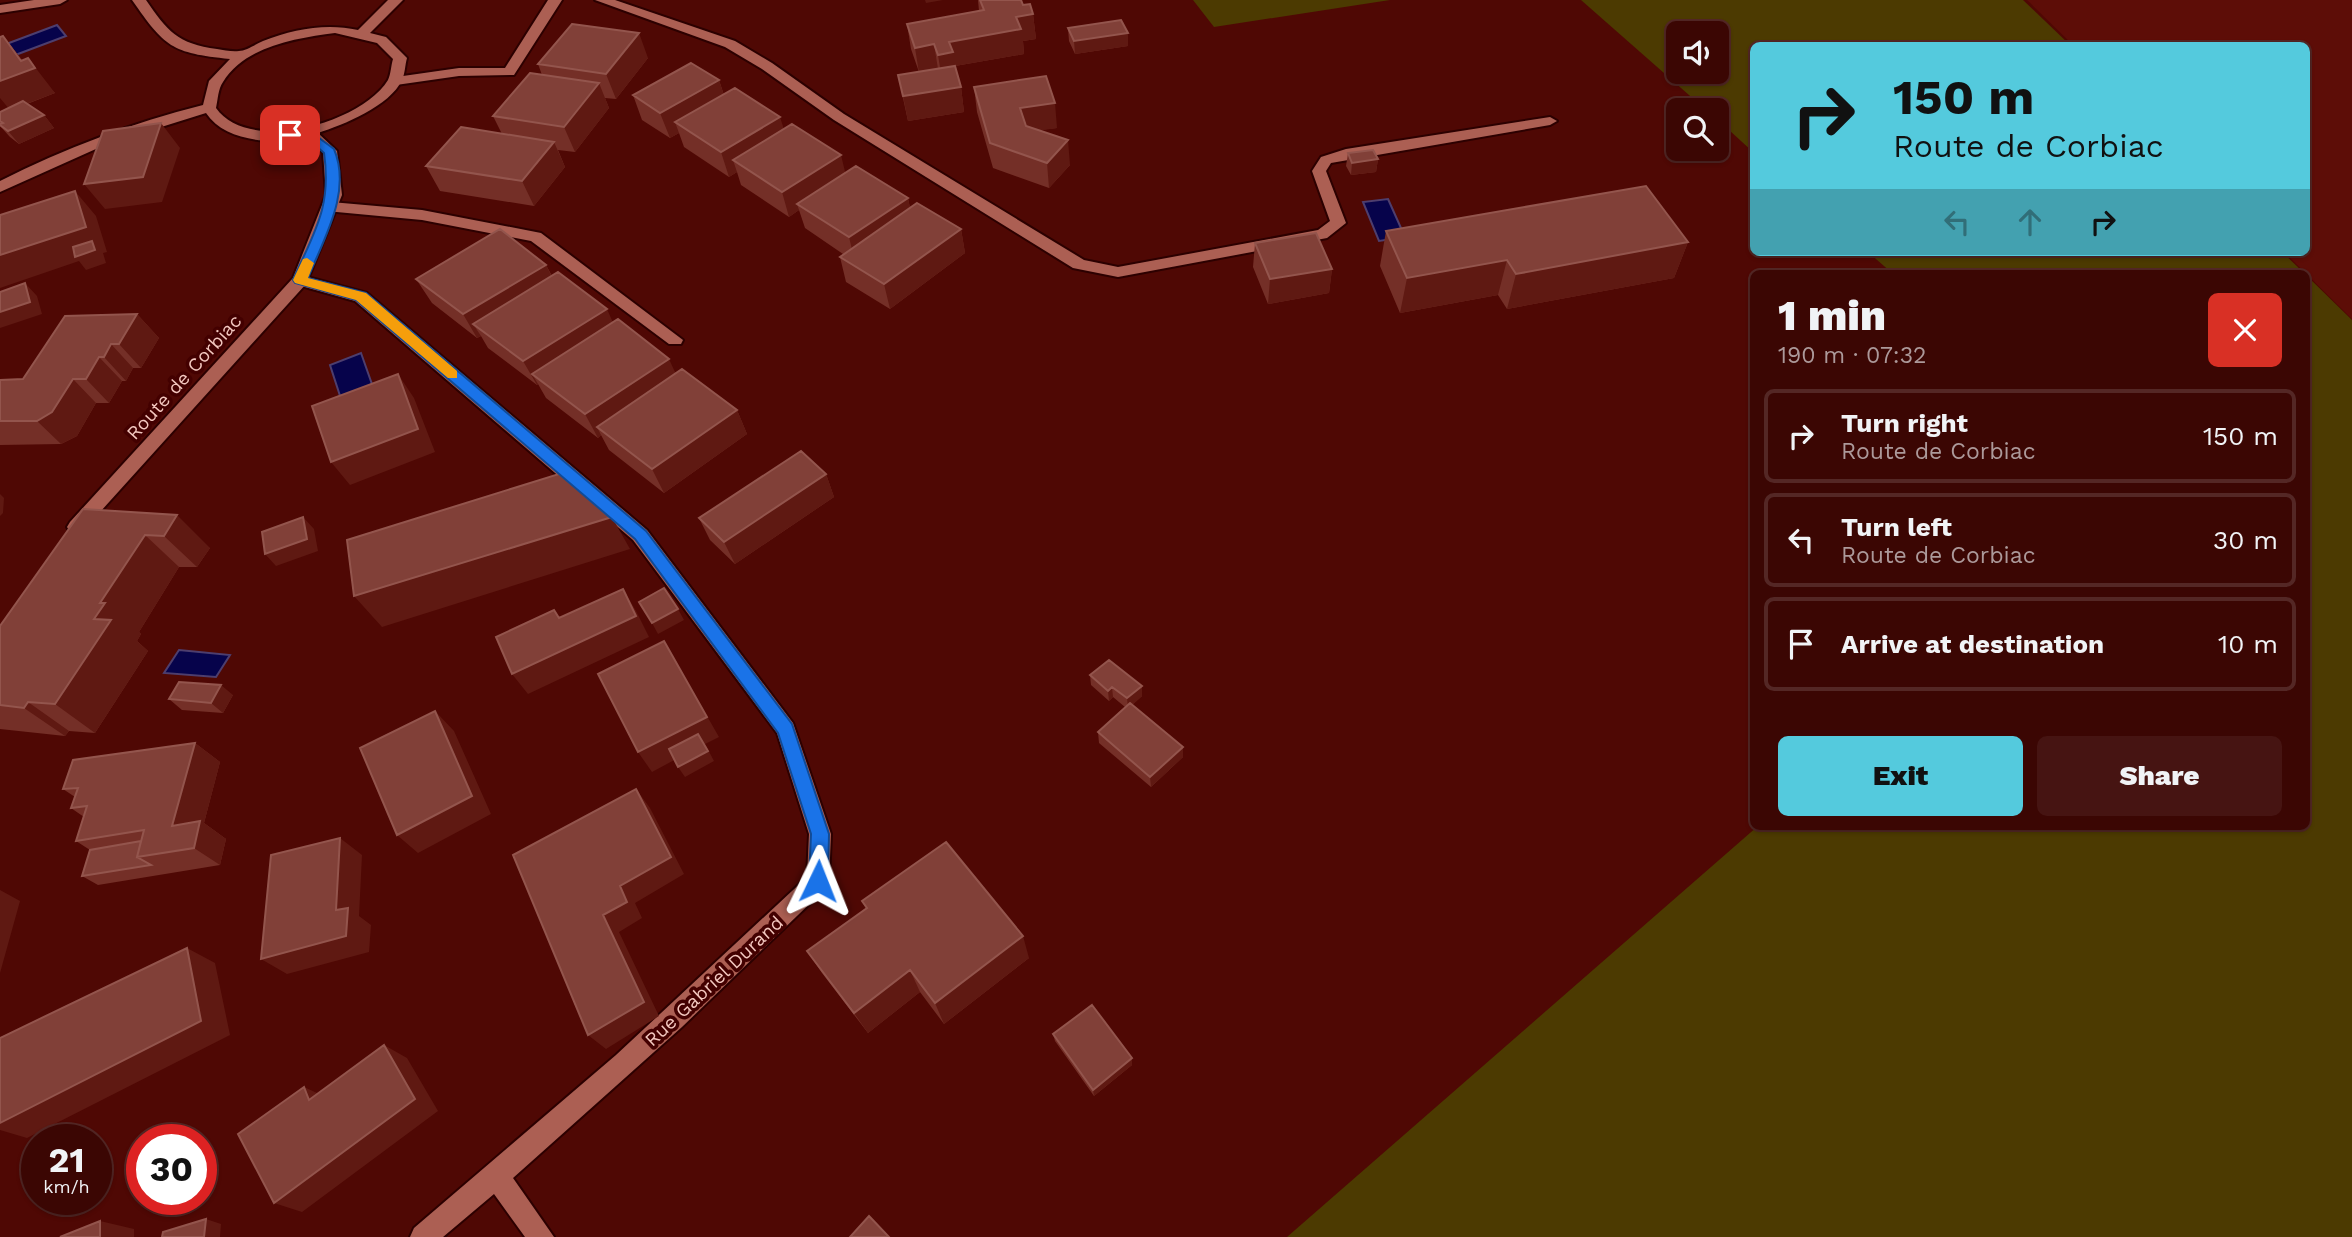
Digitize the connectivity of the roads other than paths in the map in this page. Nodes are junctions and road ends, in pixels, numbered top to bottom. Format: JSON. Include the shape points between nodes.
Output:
{"nodes":[{"id":1,"x":60,"y":0,"type":"edge"},
{"id":2,"x":139,"y":0,"type":"edge"},
{"id":3,"x":396,"y":0,"type":"edge"},
{"id":4,"x":555,"y":0,"type":"edge"},
{"id":5,"x":602,"y":0,"type":"edge"},
{"id":6,"x":0,"y":9,"type":"edge"},
{"id":7,"x":364,"y":31,"type":"junction"},
{"id":8,"x":243,"y":56,"type":"junction"},
{"id":9,"x":396,"y":81,"type":"junction"},
{"id":10,"x":209,"y":108,"type":"junction"},
{"id":11,"x":1550,"y":121,"type":"dead end"},
{"id":12,"x":307,"y":132,"type":"junction"},
{"id":13,"x":0,"y":187,"type":"edge"},
{"id":14,"x":331,"y":207,"type":"junction"},
{"id":15,"x":300,"y":280,"type":"junction"},
{"id":16,"x":675,"y":340,"type":"dead end"},
{"id":17,"x":67,"y":537,"type":"edge"},
{"id":18,"x":497,"y":1177,"type":"junction"},
{"id":19,"x":423,"y":1237,"type":"edge"},
{"id":20,"x":541,"y":1237,"type":"edge"}],
"edges":[{"from":1,"to":6,"type":"street"},
{"from":2,"to":8,"type":"street","via":[[159,30],[178,43]]},
{"from":3,"to":7,"type":"street"},
{"from":4,"to":9,"type":"street","via":[[509,72],[459,72]]},
{"from":5,"to":11,"type":"lane","via":[[730,44],[838,117],[1079,264],[1118,272],[1322,234],[1339,223],[1320,171],[1326,160]]},
{"from":7,"to":8,"type":"street","via":[[303,32]]},
{"from":7,"to":9,"type":"street","via":[[397,50],[401,65]]},
{"from":8,"to":10,"type":"street","via":[[215,82]]},
{"from":9,"to":12,"type":"street","via":[[362,112]]},
{"from":10,"to":12,"type":"street","via":[[220,123],[242,134],[272,137]]},
{"from":10,"to":13,"type":"street","via":[[105,138]]},
{"from":12,"to":14,"type":"street","name":"Route de Corbiac","via":[[330,151]]},
{"from":14,"to":15,"type":"street","name":"Route de Corbiac"},
{"from":14,"to":16,"type":"street","via":[[422,215],[536,237]]},
{"from":15,"to":17,"type":"street","name":"Route de Corbiac"},
{"from":15,"to":18,"type":"street","name":"Rue Gabriel Durand","via":[[361,297],[640,535],[786,729],[820,834],[818,881],[687,1009]]},
{"from":18,"to":19,"type":"street","name":"Rue Gabriel Durand"},
{"from":18,"to":20,"type":"street"}]}
